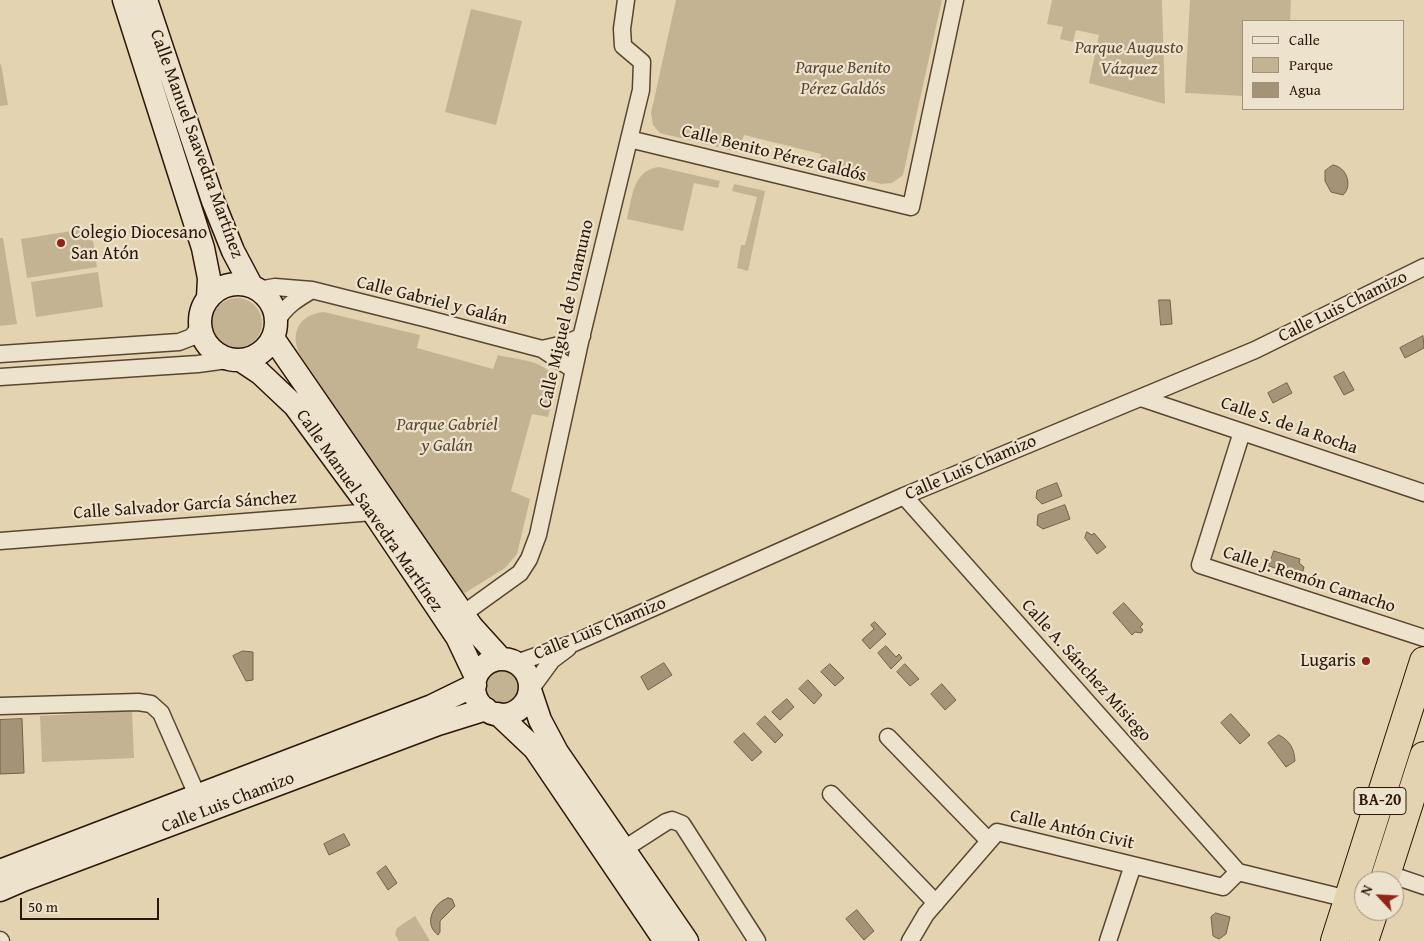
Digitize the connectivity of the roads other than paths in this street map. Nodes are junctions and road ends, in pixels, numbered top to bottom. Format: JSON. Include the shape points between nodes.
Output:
{"nodes":[{"id":1,"x":124,"y":0,"type":"edge"},
{"id":2,"x":146,"y":0,"type":"edge"},
{"id":3,"x":626,"y":0,"type":"edge"},
{"id":4,"x":955,"y":0,"type":"edge"},
{"id":5,"x":629,"y":139,"type":"junction"},
{"id":6,"x":1424,"y":267,"type":"edge"},
{"id":7,"x":255,"y":288,"type":"junction"},
{"id":8,"x":312,"y":290,"type":"junction"},
{"id":9,"x":208,"y":298,"type":"junction"},
{"id":10,"x":200,"y":326,"type":"junction"},
{"id":11,"x":275,"y":330,"type":"junction"},
{"id":12,"x":582,"y":336,"type":"junction"},
{"id":13,"x":542,"y":349,"type":"junction"},
{"id":14,"x":0,"y":354,"type":"edge"},
{"id":15,"x":234,"y":360,"type":"junction"},
{"id":16,"x":574,"y":370,"type":"junction"},
{"id":17,"x":0,"y":377,"type":"edge"},
{"id":18,"x":1141,"y":398,"type":"junction"},
{"id":19,"x":1242,"y":432,"type":"junction"},
{"id":20,"x":1424,"y":493,"type":"edge"},
{"id":21,"x":904,"y":496,"type":"junction"},
{"id":22,"x":373,"y":512,"type":"junction"},
{"id":23,"x":0,"y":541,"type":"edge"},
{"id":24,"x":463,"y":614,"type":"junction"},
{"id":25,"x":1424,"y":638,"type":"edge"},
{"id":26,"x":574,"y":643,"type":"junction"},
{"id":27,"x":508,"y":661,"type":"junction"},
{"id":28,"x":1424,"y":661,"type":"edge"},
{"id":29,"x":476,"y":681,"type":"junction"},
{"id":30,"x":530,"y":690,"type":"junction"},
{"id":31,"x":0,"y":706,"type":"edge"},
{"id":32,"x":492,"y":712,"type":"junction"},
{"id":33,"x":888,"y":737,"type":"dead end"},
{"id":34,"x":1424,"y":756,"type":"edge"},
{"id":35,"x":832,"y":794,"type":"dead end"},
{"id":36,"x":197,"y":795,"type":"junction"},
{"id":37,"x":989,"y":841,"type":"junction"},
{"id":38,"x":624,"y":849,"type":"junction"},
{"id":39,"x":1133,"y":865,"type":"junction"},
{"id":40,"x":0,"y":871,"type":"edge"},
{"id":41,"x":1387,"y":871,"type":"edge"},
{"id":42,"x":1238,"y":872,"type":"junction"},
{"id":43,"x":1404,"y":881,"type":"edge"},
{"id":44,"x":1424,"y":886,"type":"edge"},
{"id":45,"x":0,"y":890,"type":"edge"},
{"id":46,"x":1348,"y":899,"type":"junction"},
{"id":47,"x":936,"y":903,"type":"junction"},
{"id":48,"x":1371,"y":921,"type":"edge"},
{"id":49,"x":665,"y":941,"type":"edge"},
{"id":50,"x":687,"y":941,"type":"edge"},
{"id":51,"x":757,"y":941,"type":"edge"},
{"id":52,"x":910,"y":941,"type":"edge"},
{"id":53,"x":1108,"y":941,"type":"edge"},
{"id":54,"x":1335,"y":941,"type":"edge"},
{"id":55,"x":1364,"y":941,"type":"edge"}],
"edges":[{"from":1,"to":9,"type":"main road","name":"Calle Manuel Saavedra Martínez","via":[[203,248],[209,278]]},
{"from":2,"to":7,"type":"main road","name":"Calle Manuel Saavedra Martínez","via":[[213,201],[236,258]]},
{"from":3,"to":5,"type":"street","name":"Calle Miguel de Unamuno","via":[[623,46],[642,62],[641,90]]},
{"from":4,"to":5,"type":"street","name":"Calle Benito Pérez Galdós","via":[[911,207]]},
{"from":5,"to":12,"type":"street","name":"Calle Miguel de Unamuno"},
{"from":6,"to":18,"type":"street","name":"Calle Luis Chamizo","via":[[1255,350]]},
{"from":7,"to":8,"type":"street","name":"Calle Gabriel y Galán"},
{"from":7,"to":9,"type":"main road","via":[[227,286]]},
{"from":7,"to":11,"type":"main road","via":[[273,306]]},
{"from":8,"to":11,"type":"street","via":[[283,310]]},
{"from":8,"to":13,"type":"street","name":"Calle Gabriel y Galán"},
{"from":9,"to":10,"type":"main road"},
{"from":10,"to":14,"type":"street","via":[[192,337],[179,342]]},
{"from":10,"to":15,"type":"main road","via":[[209,348]]},
{"from":11,"to":15,"type":"main road","via":[[258,355]]},
{"from":11,"to":24,"type":"main road","name":"Calle Manuel Saavedra Martínez"},
{"from":12,"to":13,"type":"street","name":"Calle Gabriel y Galán"},
{"from":12,"to":16,"type":"street","name":"Calle Miguel de Unamuno"},
{"from":13,"to":16,"type":"street","name":"Calle Gabriel y Galán"},
{"from":15,"to":17,"type":"street"},
{"from":15,"to":22,"type":"main road","name":"Calle Manuel Saavedra Martínez","via":[[260,373],[295,406]]},
{"from":16,"to":24,"type":"street","name":"Calle Miguel de Unamuno","via":[[538,535],[529,559],[509,583]]},
{"from":18,"to":19,"type":"street","name":"Calle S. de la Rocha"},
{"from":18,"to":21,"type":"street","name":"Calle Luis Chamizo"},
{"from":19,"to":20,"type":"street","name":"Calle S. de la Rocha"},
{"from":19,"to":25,"type":"street","name":"Calle J. Remón Camacho","via":[[1200,565]]},
{"from":21,"to":26,"type":"street","name":"Calle Luis Chamizo"},
{"from":21,"to":42,"type":"street","name":"Calle A. Sánchez Misiego"},
{"from":22,"to":23,"type":"street","name":"Calle Salvador García Sánchez"},
{"from":22,"to":29,"type":"main road","name":"Calle Manuel Saavedra Martínez","via":[[457,637]]},
{"from":24,"to":27,"type":"main road","name":"Calle Manuel Saavedra Martínez","via":[[478,635]]},
{"from":26,"to":27,"type":"street","name":"Calle Luis Chamizo"},
{"from":26,"to":30,"type":"street","via":[[552,660]]},
{"from":27,"to":29,"type":"main road","via":[[486,665]]},
{"from":27,"to":30,"type":"main road","via":[[527,674]]},
{"from":28,"to":46,"type":"highway","number":"BA-20"},
{"from":29,"to":32,"type":"main road","via":[[478,700]]},
{"from":29,"to":36,"type":"main road","name":"Calle Luis Chamizo","via":[[432,706]]},
{"from":30,"to":32,"type":"main road","via":[[519,709],[506,714]]},
{"from":30,"to":38,"type":"main road","via":[[540,720],[557,752]]},
{"from":31,"to":36,"type":"street","via":[[151,704],[161,713]]},
{"from":32,"to":45,"type":"main road","name":"Calle Luis Chamizo","via":[[438,724]]},
{"from":32,"to":49,"type":"main road","via":[[535,749]]},
{"from":33,"to":37,"type":"street"},
{"from":34,"to":41,"type":"highway","number":"BA-20"},
{"from":35,"to":47,"type":"street"},
{"from":36,"to":40,"type":"main road","name":"Calle Luis Chamizo"},
{"from":37,"to":39,"type":"street","name":"Calle Antón Civit","via":[[997,832]]},
{"from":37,"to":47,"type":"street","name":"Calle Antón Civit"},
{"from":38,"to":50,"type":"main road"},
{"from":38,"to":51,"type":"street","via":[[666,822],[672,820],[682,824]]},
{"from":39,"to":42,"type":"street","name":"Calle Antón Civit","via":[[1223,886]]},
{"from":39,"to":53,"type":"street"},
{"from":42,"to":46,"type":"street"},
{"from":43,"to":44,"type":"street"},
{"from":46,"to":54,"type":"highway","number":"BA-20"},
{"from":47,"to":52,"type":"street","name":"Calle Antón Civit"},
{"from":48,"to":55,"type":"highway"}]}
